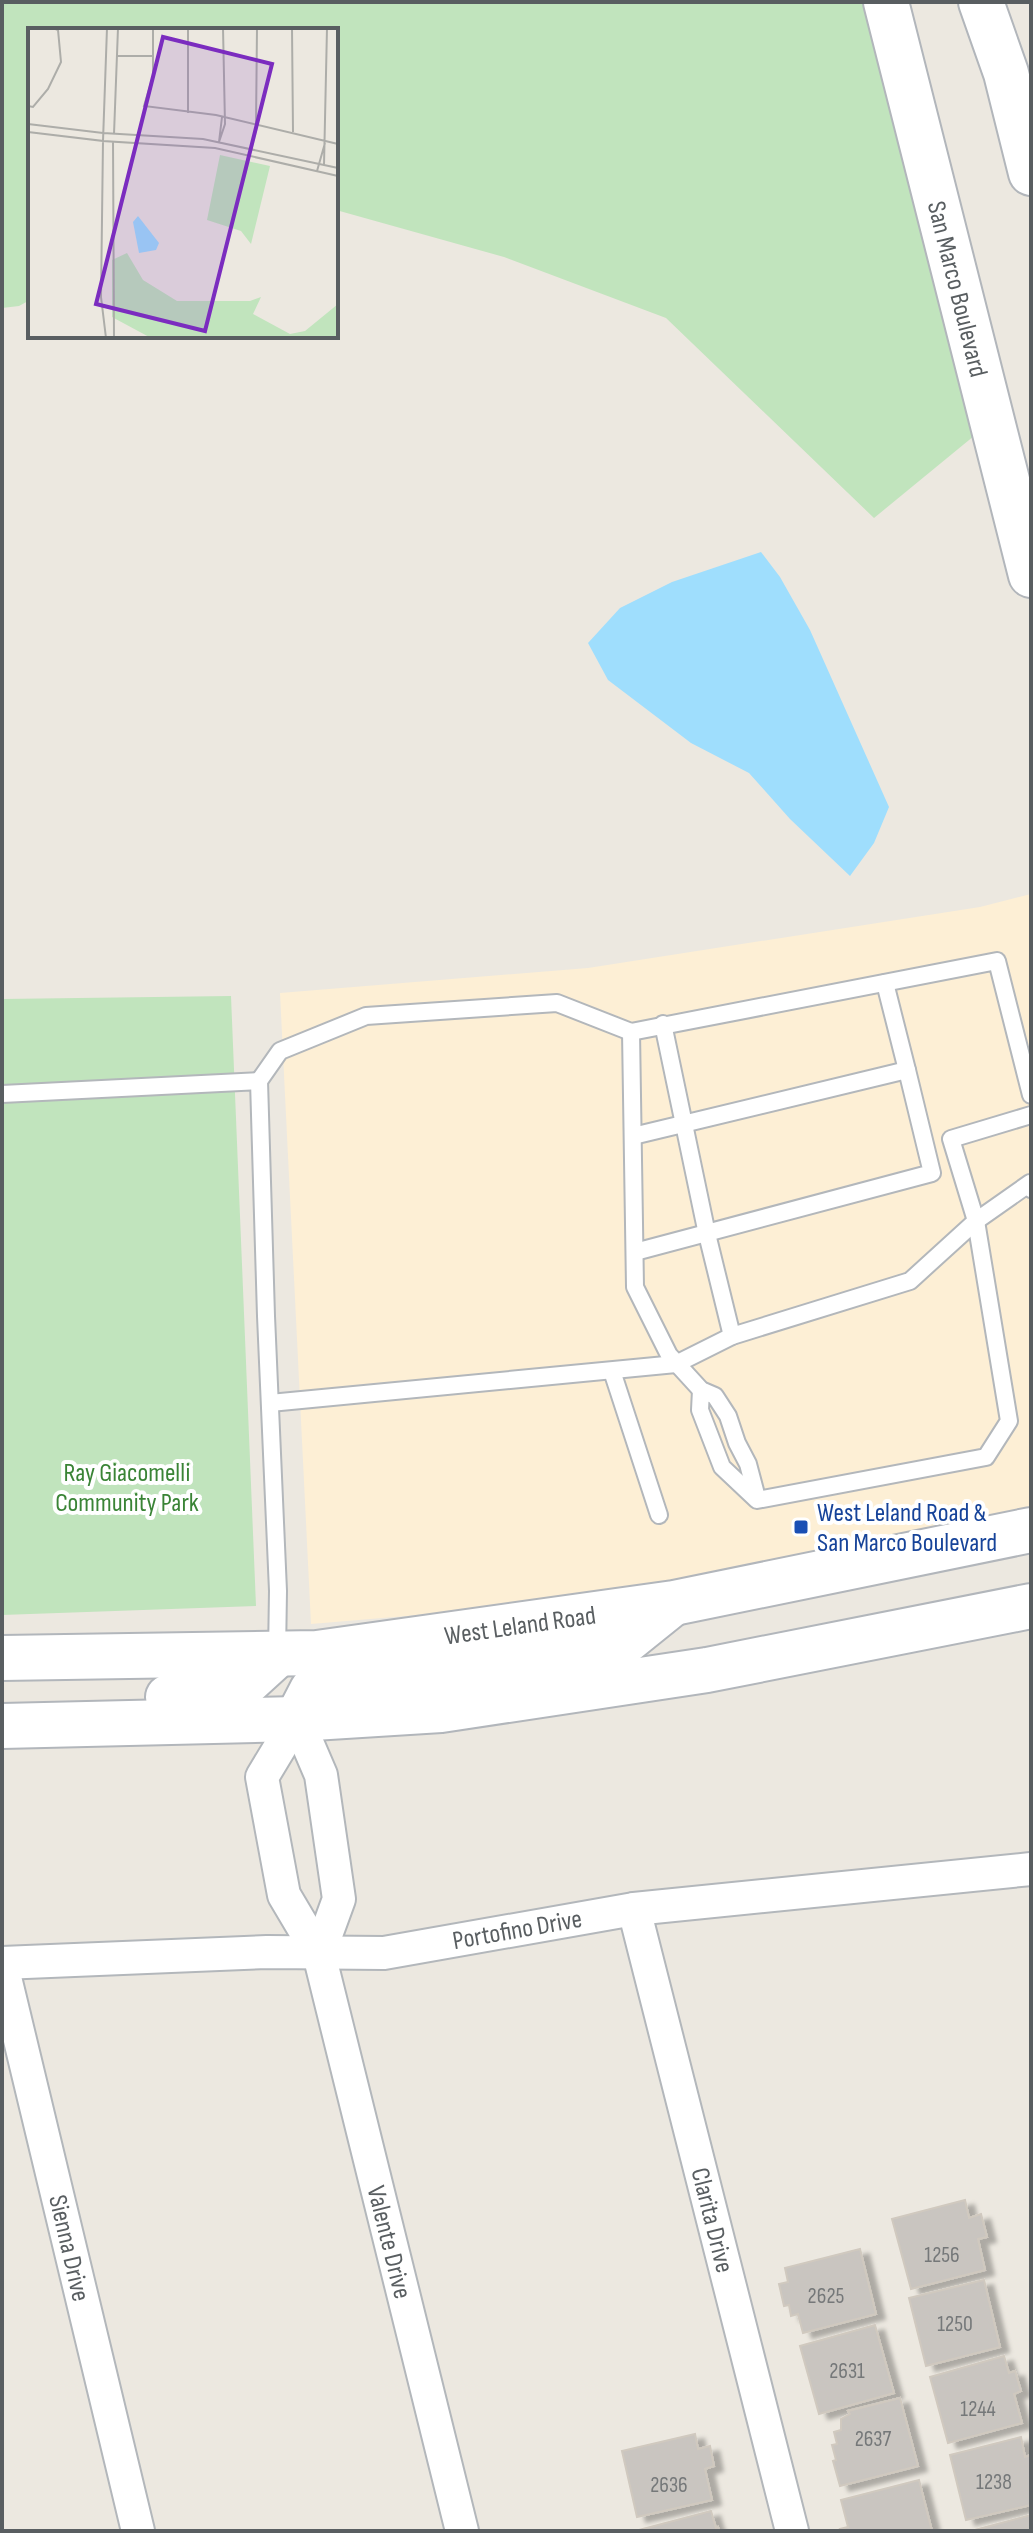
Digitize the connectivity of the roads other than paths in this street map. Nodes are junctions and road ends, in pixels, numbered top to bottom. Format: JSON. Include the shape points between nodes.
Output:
{"nodes":[{"id":1,"x":886,"y":2,"type":"edge"},
{"id":2,"x":981,"y":2,"type":"edge"},
{"id":3,"x":1031,"y":173,"type":"edge"},
{"id":4,"x":1031,"y":575,"type":"edge"},
{"id":5,"x":885,"y":983,"type":"junction"},
{"id":6,"x":663,"y":1024,"type":"junction"},
{"id":7,"x":631,"y":1032,"type":"junction"},
{"id":8,"x":907,"y":1070,"type":"junction"},
{"id":9,"x":259,"y":1081,"type":"junction"},
{"id":10,"x":2,"y":1094,"type":"edge"},
{"id":11,"x":1031,"y":1095,"type":"edge"},
{"id":12,"x":1031,"y":1115,"type":"edge"},
{"id":13,"x":684,"y":1125,"type":"junction"},
{"id":14,"x":633,"y":1136,"type":"junction"},
{"id":15,"x":951,"y":1139,"type":"junction"},
{"id":16,"x":926,"y":1146,"type":"junction"},
{"id":17,"x":1031,"y":1185,"type":"edge"},
{"id":18,"x":976,"y":1221,"type":"junction"},
{"id":19,"x":707,"y":1234,"type":"junction"},
{"id":20,"x":635,"y":1252,"type":"junction"},
{"id":21,"x":732,"y":1336,"type":"junction"},
{"id":22,"x":676,"y":1364,"type":"junction"},
{"id":23,"x":612,"y":1371,"type":"junction"},
{"id":24,"x":701,"y":1390,"type":"junction"},
{"id":25,"x":270,"y":1403,"type":"junction"},
{"id":26,"x":757,"y":1500,"type":"junction"},
{"id":27,"x":659,"y":1515,"type":"dead end"},
{"id":28,"x":1031,"y":1530,"type":"edge"},
{"id":29,"x":674,"y":1603,"type":"junction"},
{"id":30,"x":1031,"y":1606,"type":"edge"},
{"id":31,"x":1031,"y":1634,"type":"edge"},
{"id":32,"x":277,"y":1655,"type":"junction"},
{"id":33,"x":2,"y":1658,"type":"edge"},
{"id":34,"x":707,"y":1670,"type":"junction"},
{"id":35,"x":2,"y":1702,"type":"edge"},
{"id":36,"x":297,"y":1719,"type":"junction"},
{"id":37,"x":2,"y":1726,"type":"edge"},
{"id":38,"x":1031,"y":1869,"type":"edge"},
{"id":39,"x":634,"y":1909,"type":"junction"},
{"id":40,"x":319,"y":1954,"type":"junction"},
{"id":41,"x":2,"y":1964,"type":"edge"},
{"id":42,"x":138,"y":2531,"type":"edge"},
{"id":43,"x":462,"y":2531,"type":"edge"},
{"id":44,"x":792,"y":2531,"type":"edge"}],
"edges":[{"from":1,"to":4,"type":"main road","name":"San Marco Boulevard"},
{"from":2,"to":3,"type":"main road","via":[[1006,73]]},
{"from":5,"to":6,"type":"lane"},
{"from":5,"to":8,"type":"lane"},
{"from":5,"to":11,"type":"lane","via":[[997,961]]},
{"from":6,"to":7,"type":"lane"},
{"from":6,"to":13,"type":"lane"},
{"from":7,"to":9,"type":"lane","via":[[557,1003],[366,1016],[280,1051]]},
{"from":7,"to":14,"type":"lane"},
{"from":8,"to":13,"type":"lane"},
{"from":8,"to":16,"type":"lane"},
{"from":9,"to":10,"type":"lane"},
{"from":9,"to":25,"type":"lane"},
{"from":12,"to":15,"type":"lane"},
{"from":13,"to":14,"type":"lane"},
{"from":13,"to":19,"type":"lane"},
{"from":14,"to":20,"type":"lane"},
{"from":15,"to":16,"type":"lane"},
{"from":15,"to":18,"type":"lane"},
{"from":16,"to":19,"type":"lane","via":[[932,1173]]},
{"from":17,"to":18,"type":"lane"},
{"from":18,"to":21,"type":"lane","via":[[910,1281]]},
{"from":18,"to":26,"type":"lane","via":[[1009,1421],[986,1457]]},
{"from":19,"to":20,"type":"lane"},
{"from":19,"to":21,"type":"lane"},
{"from":20,"to":22,"type":"lane","via":[[635,1287]]},
{"from":21,"to":22,"type":"lane"},
{"from":22,"to":23,"type":"lane"},
{"from":22,"to":24,"type":"lane"},
{"from":23,"to":25,"type":"lane"},
{"from":23,"to":27,"type":"lane"},
{"from":24,"to":26,"type":"lane","via":[[715,1396],[728,1416]]},
{"from":24,"to":26,"type":"lane","via":[[700,1410],[722,1467]]},
{"from":25,"to":32,"type":"lane"},
{"from":28,"to":29,"type":"main road","name":"West Leland Road"},
{"from":29,"to":32,"type":"main road","name":"West Leland Road"},
{"from":29,"to":36,"type":"main road","via":[[621,1645],[353,1678],[312,1690]]},
{"from":30,"to":34,"type":"main road"},
{"from":31,"to":34,"type":"main road","via":[[891,1661]]},
{"from":32,"to":33,"type":"main road","name":"West Leland Road"},
{"from":32,"to":35,"type":"main road","via":[[243,1686],[200,1696]]},
{"from":34,"to":36,"type":"main road","via":[[441,1710]]},
{"from":36,"to":37,"type":"main road"},
{"from":36,"to":40,"type":"street","via":[[321,1775],[339,1899]]},
{"from":36,"to":40,"type":"street","name":"Valente Drive","via":[[262,1777],[284,1895]]},
{"from":38,"to":39,"type":"street","name":"Portofino Drive"},
{"from":39,"to":40,"type":"street","name":"Portofino Drive","via":[[384,1953]]},
{"from":39,"to":44,"type":"street","name":"Clarita Drive"},
{"from":40,"to":41,"type":"street","name":"Portofino Drive"},
{"from":40,"to":43,"type":"street","name":"Valente Drive"},
{"from":41,"to":42,"type":"street","name":"Sienna Drive"}]}
